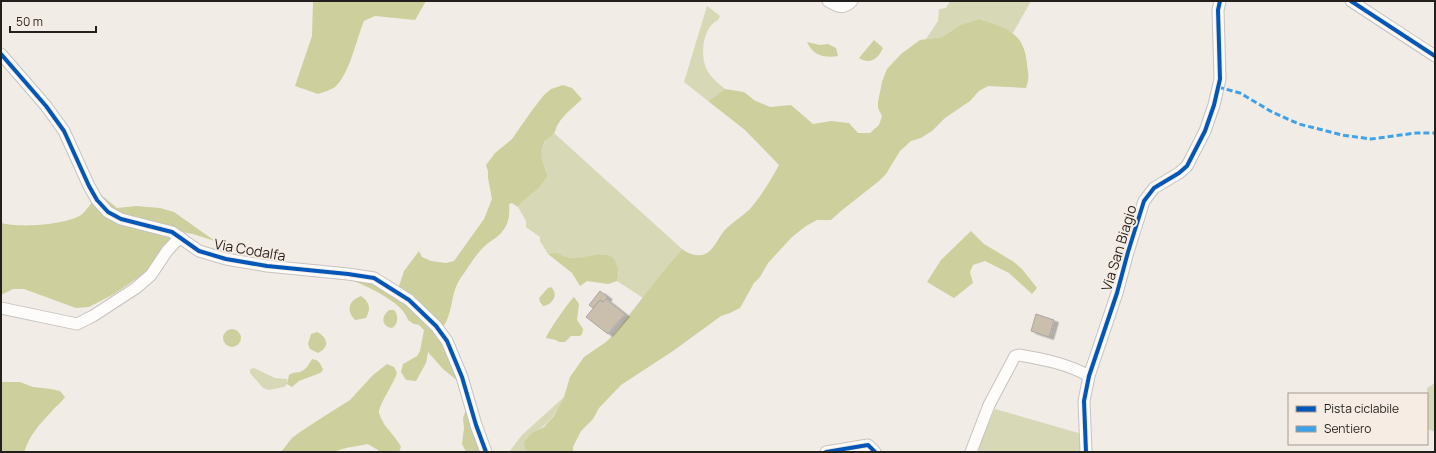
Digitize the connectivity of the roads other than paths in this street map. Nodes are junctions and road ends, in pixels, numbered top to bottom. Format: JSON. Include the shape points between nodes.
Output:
{"nodes":[{"id":1,"x":828,"y":1,"type":"edge"},
{"id":2,"x":852,"y":1,"type":"edge"},
{"id":3,"x":1220,"y":1,"type":"edge"},
{"id":4,"x":1351,"y":1,"type":"edge"},
{"id":5,"x":1,"y":54,"type":"edge"},
{"id":6,"x":1435,"y":56,"type":"edge"},
{"id":7,"x":180,"y":238,"type":"junction"},
{"id":8,"x":1,"y":308,"type":"edge"},
{"id":9,"x":1089,"y":376,"type":"junction"},
{"id":10,"x":486,"y":452,"type":"edge"},
{"id":11,"x":826,"y":452,"type":"edge"},
{"id":12,"x":875,"y":452,"type":"edge"},
{"id":13,"x":971,"y":452,"type":"edge"},
{"id":14,"x":1086,"y":452,"type":"edge"}],
"edges":[{"from":1,"to":2,"type":"street","via":[[838,7],[846,6]]},
{"from":3,"to":9,"type":"street","name":"Via San Biagio","via":[[1220,79],[1205,132],[1187,166],[1154,188],[1144,201]]},
{"from":4,"to":6,"type":"street"},
{"from":5,"to":7,"type":"street","name":"Via Codalfa","via":[[64,131],[89,186],[108,212],[121,219],[172,232]]},
{"from":7,"to":8,"type":"street","via":[[167,251],[151,275],[136,288],[77,324]]},
{"from":7,"to":10,"type":"street","name":"Via Codalfa","via":[[199,250],[226,259],[374,278],[409,300],[436,326],[447,341],[462,377]]},
{"from":9,"to":13,"type":"street","via":[[1078,369],[1045,360],[1015,356],[988,405]]},
{"from":9,"to":14,"type":"street","name":"Via San Biagio","via":[[1084,402]]},
{"from":11,"to":12,"type":"street","via":[[868,445]]}]}
